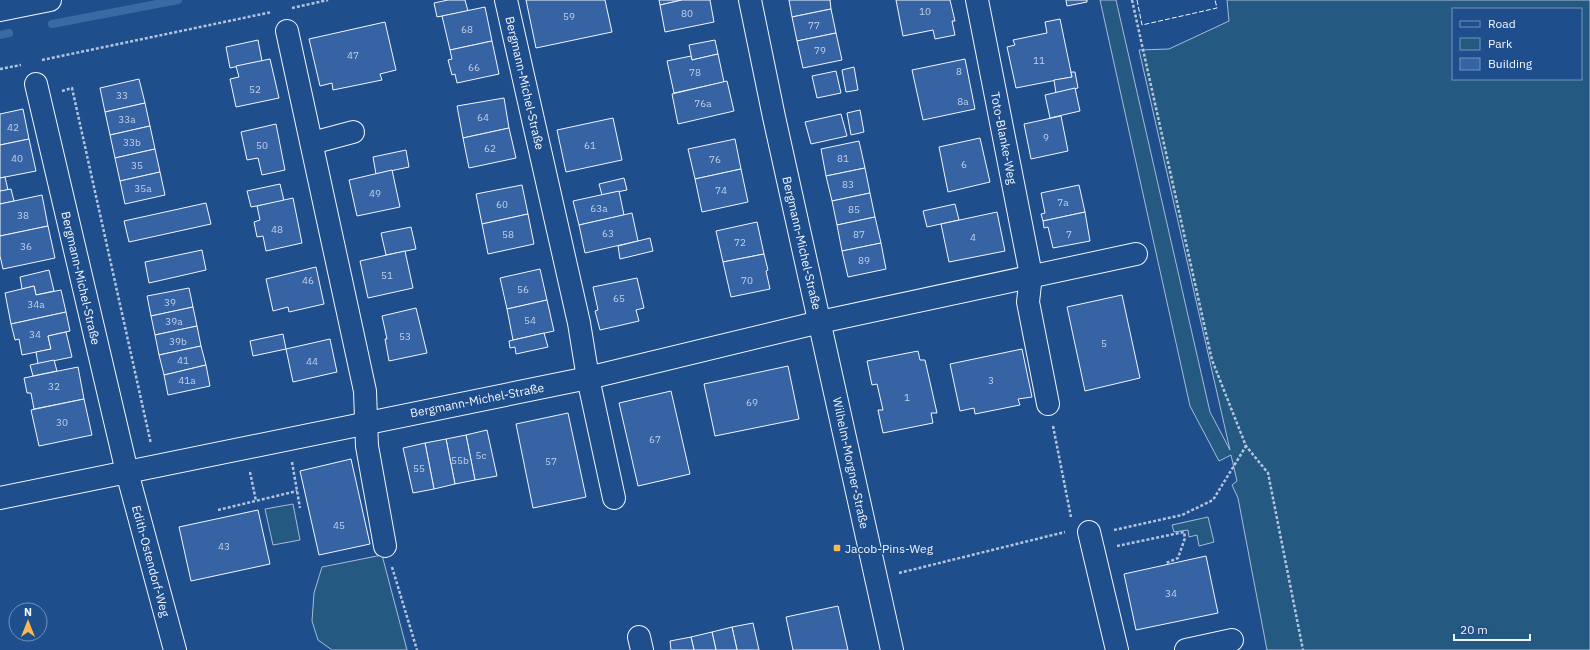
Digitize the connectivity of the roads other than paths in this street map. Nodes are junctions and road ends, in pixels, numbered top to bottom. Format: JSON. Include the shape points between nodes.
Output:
{"nodes":[{"id":1,"x":50,"y":0,"type":"edge"},
{"id":2,"x":506,"y":0,"type":"edge"},
{"id":3,"x":750,"y":0,"type":"edge"},
{"id":4,"x":977,"y":0,"type":"edge"},
{"id":5,"x":0,"y":10,"type":"edge"},
{"id":6,"x":287,"y":31,"type":"dead end"},
{"id":7,"x":37,"y":90,"type":"road end"},
{"id":8,"x":354,"y":132,"type":"dead end"},
{"id":9,"x":312,"y":143,"type":"junction"},
{"id":10,"x":1136,"y":254,"type":"dead end"},
{"id":11,"x":1031,"y":275,"type":"junction"},
{"id":12,"x":820,"y":322,"type":"junction"},
{"id":13,"x":588,"y":378,"type":"junction"},
{"id":14,"x":1048,"y":404,"type":"road end"},
{"id":15,"x":366,"y":422,"type":"junction"},
{"id":16,"x":126,"y":472,"type":"junction"},
{"id":17,"x":0,"y":498,"type":"edge"},
{"id":18,"x":614,"y":498,"type":"dead end"},
{"id":19,"x":1086,"y":537,"type":"road end"},
{"id":20,"x":385,"y":546,"type":"road end"},
{"id":21,"x":1232,"y":640,"type":"dead end"},
{"id":22,"x":175,"y":650,"type":"edge"},
{"id":23,"x":892,"y":650,"type":"edge"},
{"id":24,"x":1117,"y":650,"type":"edge"},
{"id":25,"x":1186,"y":650,"type":"edge"}],
"edges":[{"from":1,"to":5,"type":"street"},
{"from":2,"to":13,"type":"street","name":"Bergmann-Michel-Straße","via":[[579,322]]},
{"from":3,"to":12,"type":"street","name":"Bergmann-Michel-Straße"},
{"from":4,"to":11,"type":"street","name":"Toto-Blanke-Weg"},
{"from":6,"to":9,"type":"street"},
{"from":7,"to":16,"type":"street","name":"Bergmann-Michel-Straße"},
{"from":8,"to":9,"type":"street"},
{"from":9,"to":15,"type":"street","via":[[366,391]]},
{"from":10,"to":11,"type":"street"},
{"from":11,"to":12,"type":"street"},
{"from":11,"to":14,"type":"street","name":"Toto-Blanke-Weg","via":[[1028,302]]},
{"from":12,"to":13,"type":"street","name":"Bergmann-Michel-Straße"},
{"from":12,"to":23,"type":"street","name":"Wilhelm-Morgner-Straße"},
{"from":13,"to":15,"type":"street","name":"Bergmann-Michel-Straße"},
{"from":13,"to":18,"type":"street","name":"Bergmann-Michel-Straße"},
{"from":15,"to":16,"type":"street","name":"Bergmann-Michel-Straße"},
{"from":15,"to":20,"type":"street","via":[[367,446]]},
{"from":16,"to":17,"type":"street","name":"Bergmann-Michel-Straße"},
{"from":16,"to":22,"type":"street","name":"Edith-Ostendorf-Weg"},
{"from":19,"to":24,"type":"street"},
{"from":21,"to":25,"type":"street"}]}
